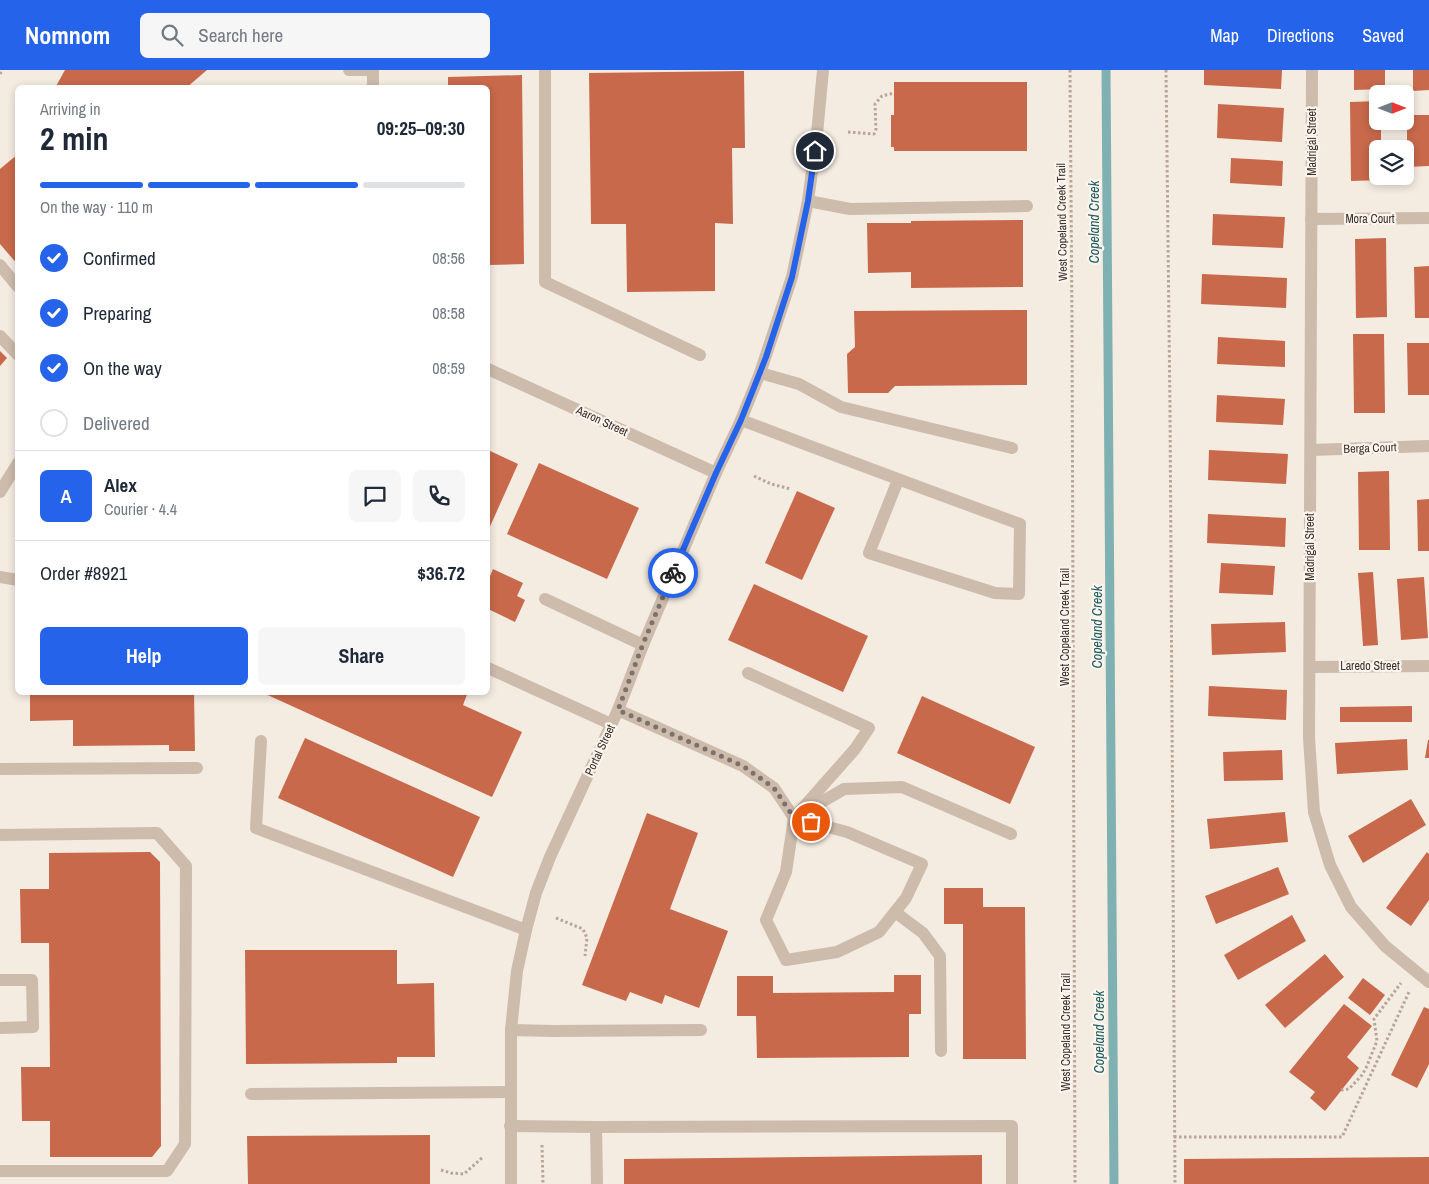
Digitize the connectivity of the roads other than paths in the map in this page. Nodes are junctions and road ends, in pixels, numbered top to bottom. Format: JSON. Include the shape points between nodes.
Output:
{"nodes":[{"id":1,"x":350,"y":70,"type":"edge"},
{"id":2,"x":373,"y":70,"type":"edge"},
{"id":3,"x":545,"y":70,"type":"edge"},
{"id":4,"x":822,"y":70,"type":"edge"},
{"id":5,"x":1312,"y":70,"type":"edge"},
{"id":6,"x":373,"y":85,"type":"edge"},
{"id":7,"x":808,"y":201,"type":"junction"},
{"id":8,"x":1027,"y":206,"type":"dead end"},
{"id":9,"x":1429,"y":218,"type":"edge"},
{"id":10,"x":1311,"y":219,"type":"junction"},
{"id":11,"x":0,"y":265,"type":"edge"},
{"id":12,"x":15,"y":283,"type":"edge"},
{"id":13,"x":0,"y":336,"type":"edge"},
{"id":14,"x":15,"y":352,"type":"edge"},
{"id":15,"x":700,"y":355,"type":"dead end"},
{"id":16,"x":490,"y":370,"type":"edge"},
{"id":17,"x":760,"y":373,"type":"junction"},
{"id":18,"x":741,"y":420,"type":"junction"},
{"id":19,"x":1429,"y":446,"type":"edge"},
{"id":20,"x":1012,"y":448,"type":"dead end"},
{"id":21,"x":1311,"y":450,"type":"junction"},
{"id":22,"x":15,"y":468,"type":"edge"},
{"id":23,"x":716,"y":473,"type":"junction"},
{"id":24,"x":898,"y":480,"type":"junction"},
{"id":25,"x":0,"y":492,"type":"edge"},
{"id":26,"x":0,"y":577,"type":"edge"},
{"id":27,"x":15,"y":580,"type":"edge"},
{"id":28,"x":545,"y":598,"type":"dead end"},
{"id":29,"x":643,"y":644,"type":"junction"},
{"id":30,"x":1429,"y":666,"type":"edge"},
{"id":31,"x":1310,"y":667,"type":"junction"},
{"id":32,"x":490,"y":669,"type":"edge"},
{"id":33,"x":748,"y":673,"type":"dead end"},
{"id":34,"x":618,"y":710,"type":"junction"},
{"id":35,"x":611,"y":724,"type":"junction"},
{"id":36,"x":261,"y":741,"type":"dead end"},
{"id":37,"x":197,"y":768,"type":"dead end"},
{"id":38,"x":0,"y":769,"type":"edge"},
{"id":39,"x":794,"y":818,"type":"junction"},
{"id":40,"x":1010,"y":834,"type":"dead end"},
{"id":41,"x":0,"y":835,"type":"edge"},
{"id":42,"x":895,"y":912,"type":"junction"},
{"id":43,"x":526,"y":930,"type":"junction"},
{"id":44,"x":0,"y":980,"type":"edge"},
{"id":45,"x":1429,"y":982,"type":"edge"},
{"id":46,"x":0,"y":1028,"type":"edge"},
{"id":47,"x":511,"y":1030,"type":"junction"},
{"id":48,"x":701,"y":1030,"type":"dead end"},
{"id":49,"x":941,"y":1051,"type":"dead end"},
{"id":50,"x":511,"y":1092,"type":"junction"},
{"id":51,"x":252,"y":1094,"type":"dead end"},
{"id":52,"x":510,"y":1126,"type":"junction"},
{"id":53,"x":596,"y":1127,"type":"junction"},
{"id":54,"x":0,"y":1171,"type":"edge"},
{"id":55,"x":511,"y":1184,"type":"edge"},
{"id":56,"x":597,"y":1184,"type":"edge"},
{"id":57,"x":1012,"y":1184,"type":"edge"}],
"edges":[{"from":1,"to":2,"type":"street"},
{"from":2,"to":6,"type":"street"},
{"from":3,"to":15,"type":"street","via":[[545,282]]},
{"from":4,"to":7,"type":"street","name":"Portal Street"},
{"from":5,"to":10,"type":"street","name":"Madrigal Street"},
{"from":7,"to":8,"type":"street","via":[[850,209]]},
{"from":7,"to":17,"type":"street","name":"Portal Street","via":[[792,277]]},
{"from":9,"to":10,"type":"street","name":"Mora Court"},
{"from":10,"to":21,"type":"street","name":"Madrigal Street"},
{"from":11,"to":12,"type":"street"},
{"from":13,"to":14,"type":"street"},
{"from":16,"to":23,"type":"street","name":"Aaron Street"},
{"from":17,"to":18,"type":"street","name":"Portal Street"},
{"from":17,"to":20,"type":"street","via":[[799,384],[841,407]]},
{"from":18,"to":23,"type":"street","name":"Portal Street"},
{"from":18,"to":24,"type":"street"},
{"from":19,"to":21,"type":"street","name":"Berga Court"},
{"from":21,"to":31,"type":"street","name":"Madrigal Street"},
{"from":22,"to":25,"type":"street"},
{"from":23,"to":29,"type":"street","name":"Portal Street"},
{"from":24,"to":24,"type":"street","via":[[1020,524],[1019,594],[996,593],[869,553]]},
{"from":26,"to":27,"type":"street"},
{"from":28,"to":29,"type":"street"},
{"from":29,"to":34,"type":"street","name":"Portal Street"},
{"from":30,"to":31,"type":"street","name":"Laredo Street"},
{"from":31,"to":45,"type":"street","name":"Madrigal Street","via":[[1314,812],[1330,865],[1351,907],[1385,946]]},
{"from":32,"to":35,"type":"street"},
{"from":33,"to":39,"type":"street","via":[[869,728]]},
{"from":34,"to":35,"type":"street","name":"Portal Street"},
{"from":34,"to":39,"type":"street","via":[[743,766],[774,788]]},
{"from":35,"to":43,"type":"street","name":"Portal Street","via":[[550,857]]},
{"from":36,"to":43,"type":"street","via":[[256,828]]},
{"from":37,"to":38,"type":"street"},
{"from":39,"to":40,"type":"street","via":[[844,789],[902,787]]},
{"from":39,"to":42,"type":"street","via":[[848,832],[922,864],[906,898]]},
{"from":39,"to":42,"type":"street","via":[[786,872],[766,920],[786,960],[837,952],[878,932]]},
{"from":41,"to":54,"type":"street","via":[[157,833],[186,866],[185,1144],[167,1171]]},
{"from":42,"to":49,"type":"street","via":[[923,933],[940,956]]},
{"from":43,"to":47,"type":"street","name":"Portal Street","via":[[517,971]]},
{"from":44,"to":46,"type":"street","via":[[32,980],[33,1027]]},
{"from":47,"to":48,"type":"street"},
{"from":47,"to":50,"type":"street","name":"Portal Street"},
{"from":50,"to":51,"type":"street"},
{"from":50,"to":52,"type":"street","name":"Portal Street"},
{"from":52,"to":53,"type":"street"},
{"from":52,"to":55,"type":"street","name":"Portal Street"},
{"from":53,"to":56,"type":"street"},
{"from":53,"to":57,"type":"street","via":[[1012,1126]]}]}
